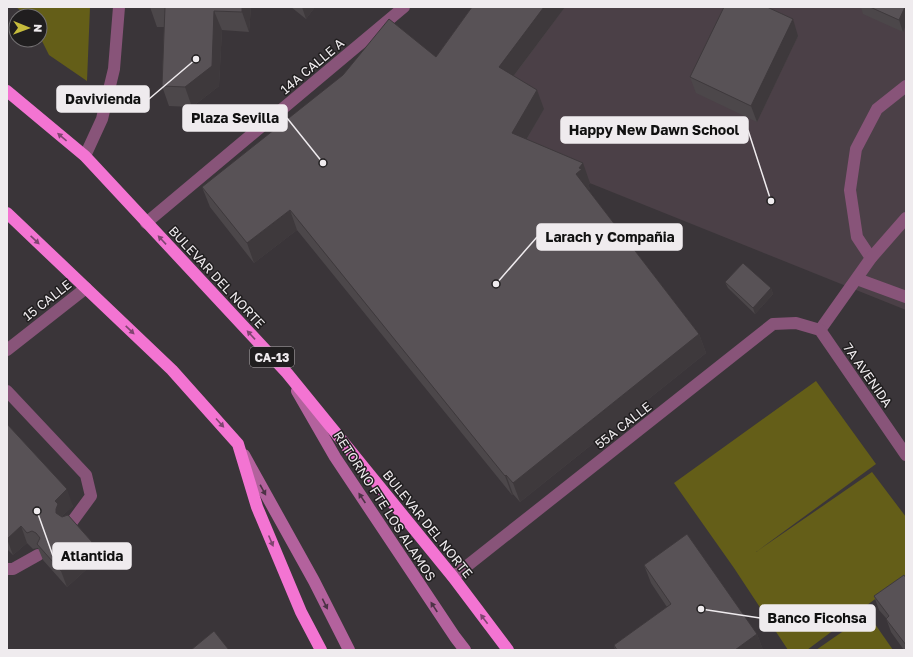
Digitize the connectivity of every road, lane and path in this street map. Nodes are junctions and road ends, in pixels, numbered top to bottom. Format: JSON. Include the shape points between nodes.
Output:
{"nodes":[{"id":1,"x":119,"y":7,"type":"edge"},
{"id":2,"x":404,"y":7,"type":"edge"},
{"id":3,"x":906,"y":86,"type":"edge"},
{"id":4,"x":7,"y":90,"type":"edge"},
{"id":5,"x":85,"y":156,"type":"junction"},
{"id":6,"x":7,"y":213,"type":"edge"},
{"id":7,"x":906,"y":218,"type":"edge"},
{"id":8,"x":146,"y":223,"type":"junction"},
{"id":9,"x":872,"y":258,"type":"junction"},
{"id":10,"x":856,"y":279,"type":"junction"},
{"id":11,"x":86,"y":288,"type":"junction"},
{"id":12,"x":906,"y":297,"type":"edge"},
{"id":13,"x":820,"y":330,"type":"junction"},
{"id":14,"x":7,"y":350,"type":"edge"},
{"id":15,"x":287,"y":373,"type":"junction"},
{"id":16,"x":7,"y":391,"type":"edge"},
{"id":17,"x":238,"y":444,"type":"junction"},
{"id":18,"x":906,"y":455,"type":"edge"},
{"id":19,"x":69,"y":526,"type":"edge"},
{"id":20,"x":38,"y":555,"type":"edge"},
{"id":21,"x":7,"y":570,"type":"edge"},
{"id":22,"x":453,"y":577,"type":"junction"},
{"id":23,"x":321,"y":650,"type":"edge"},
{"id":24,"x":348,"y":650,"type":"edge"},
{"id":25,"x":465,"y":650,"type":"edge"},
{"id":26,"x":508,"y":650,"type":"edge"}],
"edges":[{"from":1,"to":5,"type":"street","via":[[114,69],[102,119]]},
{"from":2,"to":8,"type":"street","name":"14A CALLE A"},
{"from":3,"to":9,"type":"street","via":[[877,109],[856,149],[850,190],[857,237]]},
{"from":5,"to":4,"type":"highway","name":"BULEVAR DEL NORTE","number":"CA-13","one_way":true},
{"from":5,"to":8,"type":"highway","name":"BULEVAR DEL NORTE","number":"CA-13"},
{"from":6,"to":11,"type":"highway","one_way":true},
{"from":7,"to":9,"type":"street"},
{"from":15,"to":8,"type":"highway","name":"BULEVAR DEL NORTE","number":"CA-13","one_way":true},
{"from":9,"to":10,"type":"street"},
{"from":10,"to":12,"type":"street"},
{"from":10,"to":13,"type":"street"},
{"from":11,"to":14,"type":"street","name":"15 CALLE"},
{"from":11,"to":17,"type":"highway","one_way":true,"via":[[172,370]]},
{"from":13,"to":18,"type":"street","name":"7A AVENIDA"},
{"from":13,"to":22,"type":"street","name":"55A CALLE","via":[[796,323],[773,324]]},
{"from":15,"to":22,"type":"highway","name":"BULEVAR DEL NORTE","number":"CA-13"},
{"from":25,"to":15,"type":"main road","name":"RETORNO FTE LOS ALAMOS","one_way":true,"via":[[454,638],[335,458]]},
{"from":16,"to":19,"type":"street","via":[[86,475],[91,496]]},
{"from":17,"to":23,"type":"highway","one_way":true,"via":[[257,507],[301,612]]},
{"from":17,"to":24,"type":"main road","one_way":true,"via":[[314,581]]},
{"from":20,"to":21,"type":"street"},
{"from":26,"to":22,"type":"highway","name":"BULEVAR DEL NORTE","number":"CA-13","one_way":true}]}
